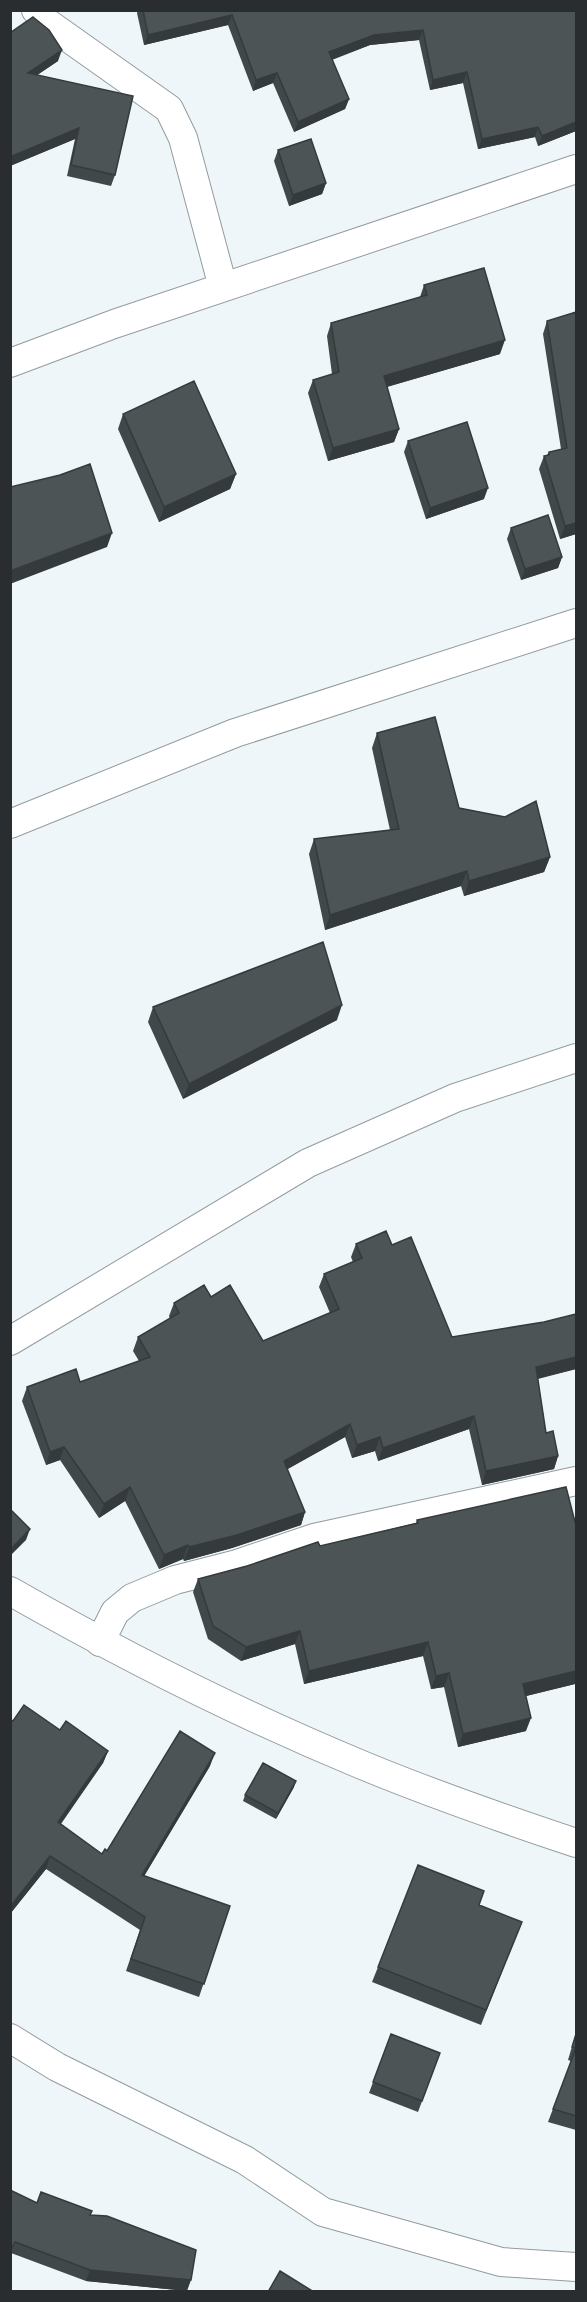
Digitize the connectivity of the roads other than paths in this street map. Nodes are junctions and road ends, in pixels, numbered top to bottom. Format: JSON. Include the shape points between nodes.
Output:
{"nodes":[{"id":1,"x":36,"y":10,"type":"edge"},
{"id":2,"x":576,"y":169,"type":"edge"},
{"id":3,"x":223,"y":287,"type":"junction"},
{"id":4,"x":10,"y":363,"type":"edge"},
{"id":5,"x":576,"y":623,"type":"edge"},
{"id":6,"x":10,"y":824,"type":"edge"},
{"id":7,"x":576,"y":1058,"type":"edge"},
{"id":8,"x":10,"y":1341,"type":"edge"},
{"id":9,"x":576,"y":1480,"type":"edge"},
{"id":10,"x":10,"y":1591,"type":"edge"},
{"id":11,"x":100,"y":1642,"type":"junction"},
{"id":12,"x":576,"y":1843,"type":"edge"},
{"id":13,"x":12,"y":2042,"type":"edge"},
{"id":14,"x":576,"y":2267,"type":"edge"}],
"edges":[{"from":1,"to":3,"type":"street","via":[[46,22],[169,109],[183,138]]},
{"from":2,"to":3,"type":"street"},
{"from":3,"to":4,"type":"street"},
{"from":5,"to":6,"type":"street","via":[[235,733]]},
{"from":7,"to":8,"type":"street","via":[[456,1098],[308,1163]]},
{"from":9,"to":11,"type":"street","via":[[314,1538],[175,1580],[132,1598],[115,1612]]},
{"from":10,"to":11,"type":"street"},
{"from":11,"to":12,"type":"street","via":[[362,1765]]},
{"from":13,"to":14,"type":"street","via":[[245,2160],[322,2212],[501,2262]]}]}
